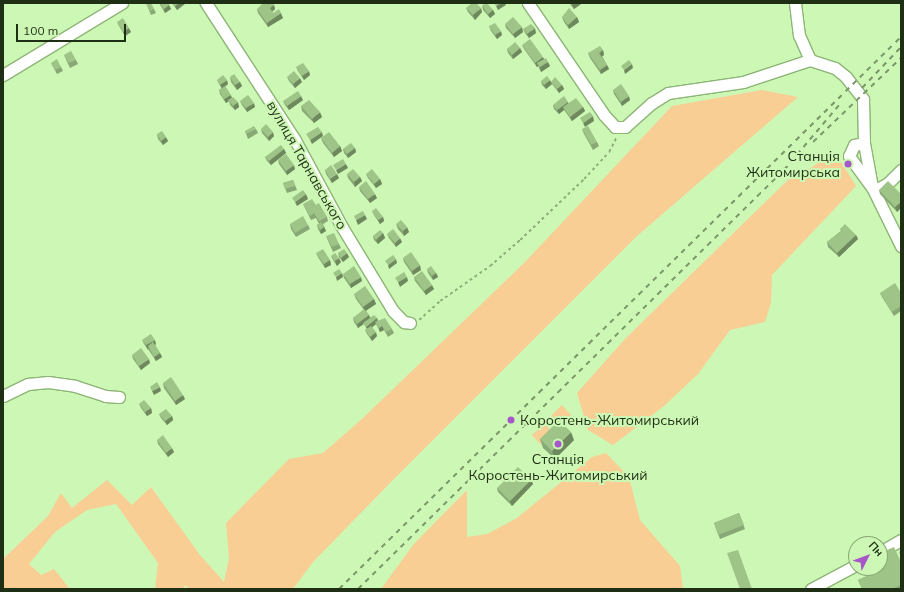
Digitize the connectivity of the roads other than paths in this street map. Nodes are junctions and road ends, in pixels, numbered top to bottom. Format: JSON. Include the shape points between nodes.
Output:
{"nodes":[{"id":1,"x":122,"y":3,"type":"edge"},
{"id":2,"x":206,"y":3,"type":"edge"},
{"id":3,"x":528,"y":3,"type":"edge"},
{"id":4,"x":795,"y":3,"type":"edge"},
{"id":5,"x":810,"y":60,"type":"junction"},
{"id":6,"x":3,"y":75,"type":"edge"},
{"id":7,"x":864,"y":143,"type":"junction"},
{"id":8,"x":901,"y":170,"type":"edge"},
{"id":9,"x":872,"y":188,"type":"junction"},
{"id":10,"x":901,"y":246,"type":"edge"},
{"id":11,"x":410,"y":323,"type":"road end"},
{"id":12,"x":3,"y":396,"type":"edge"},
{"id":13,"x":119,"y":397,"type":"dead end"},
{"id":14,"x":901,"y":540,"type":"edge"},
{"id":15,"x":888,"y":547,"type":"edge"},
{"id":16,"x":848,"y":569,"type":"edge"},
{"id":17,"x":811,"y":589,"type":"edge"}],
"edges":[{"from":1,"to":6,"type":"street"},
{"from":2,"to":11,"type":"street","name":"вулиця Тарнавського","via":[[295,140],[342,227],[393,311],[404,322]]},
{"from":3,"to":5,"type":"street","via":[[604,116],[615,127],[620,128],[668,93],[743,82]]},
{"from":4,"to":5,"type":"street","via":[[798,28]]},
{"from":5,"to":7,"type":"street","via":[[835,68],[864,99]]},
{"from":7,"to":9,"type":"street"},
{"from":7,"to":9,"type":"street","via":[[854,145],[848,156]]},
{"from":8,"to":9,"type":"street","via":[[883,186]]},
{"from":9,"to":10,"type":"street"},
{"from":12,"to":13,"type":"street","via":[[28,384],[48,382]]},
{"from":14,"to":15,"type":"street"},
{"from":16,"to":17,"type":"street"}]}
